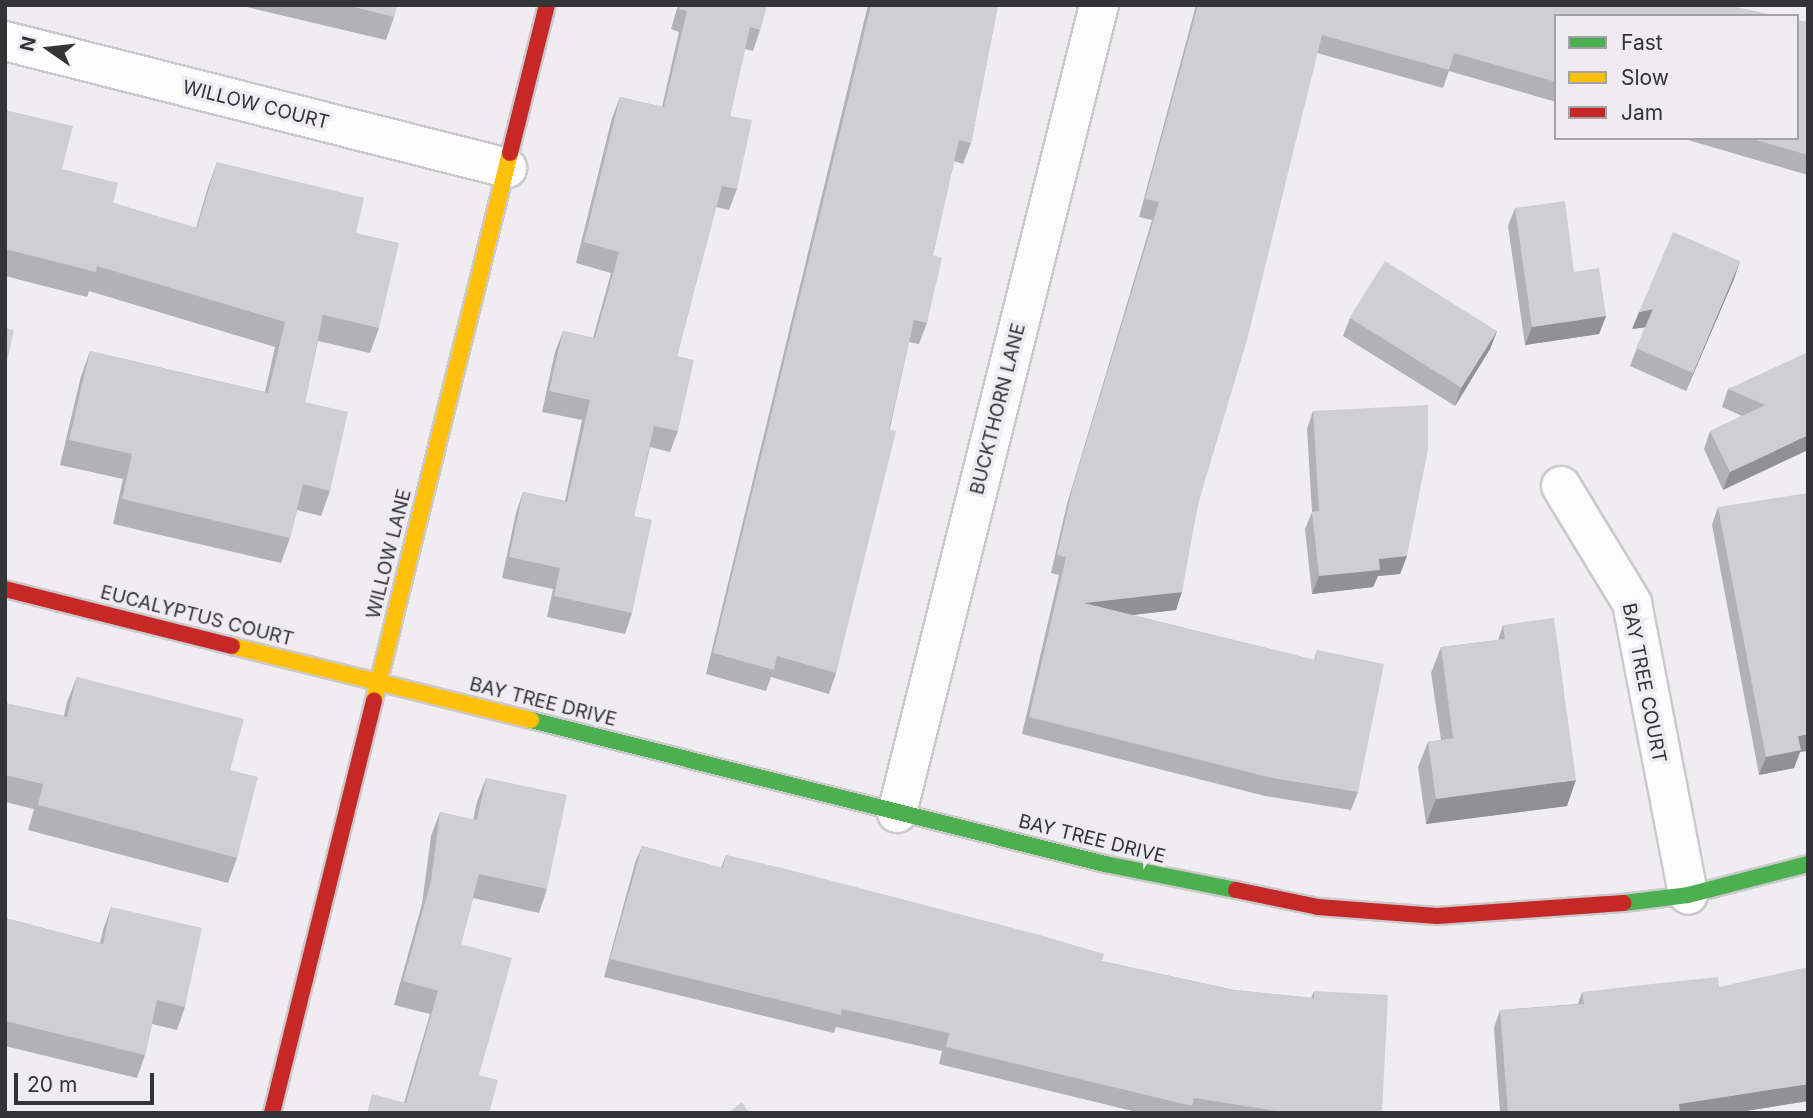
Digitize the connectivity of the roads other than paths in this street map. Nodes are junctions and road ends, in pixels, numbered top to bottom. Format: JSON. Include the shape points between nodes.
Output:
{"nodes":[{"id":1,"x":547,"y":5,"type":"edge"},
{"id":2,"x":1099,"y":5,"type":"edge"},
{"id":3,"x":5,"y":41,"type":"edge"},
{"id":4,"x":507,"y":168,"type":"junction"},
{"id":5,"x":1561,"y":486,"type":"dead end"},
{"id":6,"x":5,"y":589,"type":"edge"},
{"id":7,"x":379,"y":682,"type":"junction"},
{"id":8,"x":897,"y":813,"type":"junction"},
{"id":9,"x":1808,"y":864,"type":"edge"},
{"id":10,"x":1688,"y":895,"type":"junction"},
{"id":11,"x":272,"y":1113,"type":"edge"}],
"edges":[{"from":1,"to":4,"type":"street","name":"WILLOW LANE"},
{"from":2,"to":8,"type":"street","name":"BUCKTHORN LANE"},
{"from":3,"to":4,"type":"street","name":"WILLOW COURT"},
{"from":4,"to":7,"type":"street","name":"WILLOW LANE"},
{"from":5,"to":10,"type":"street","name":"BAY TREE COURT","via":[[1632,603]]},
{"from":6,"to":7,"type":"street","name":"EUCALYPTUS COURT"},
{"from":7,"to":8,"type":"street","name":"BAY TREE DRIVE"},
{"from":7,"to":11,"type":"street","name":"WILLOW LANE"},
{"from":8,"to":10,"type":"street","name":"BAY TREE DRIVE","via":[[1211,889],[1318,907],[1437,916]]},
{"from":9,"to":10,"type":"street","name":"BAY TREE DRIVE"}]}
